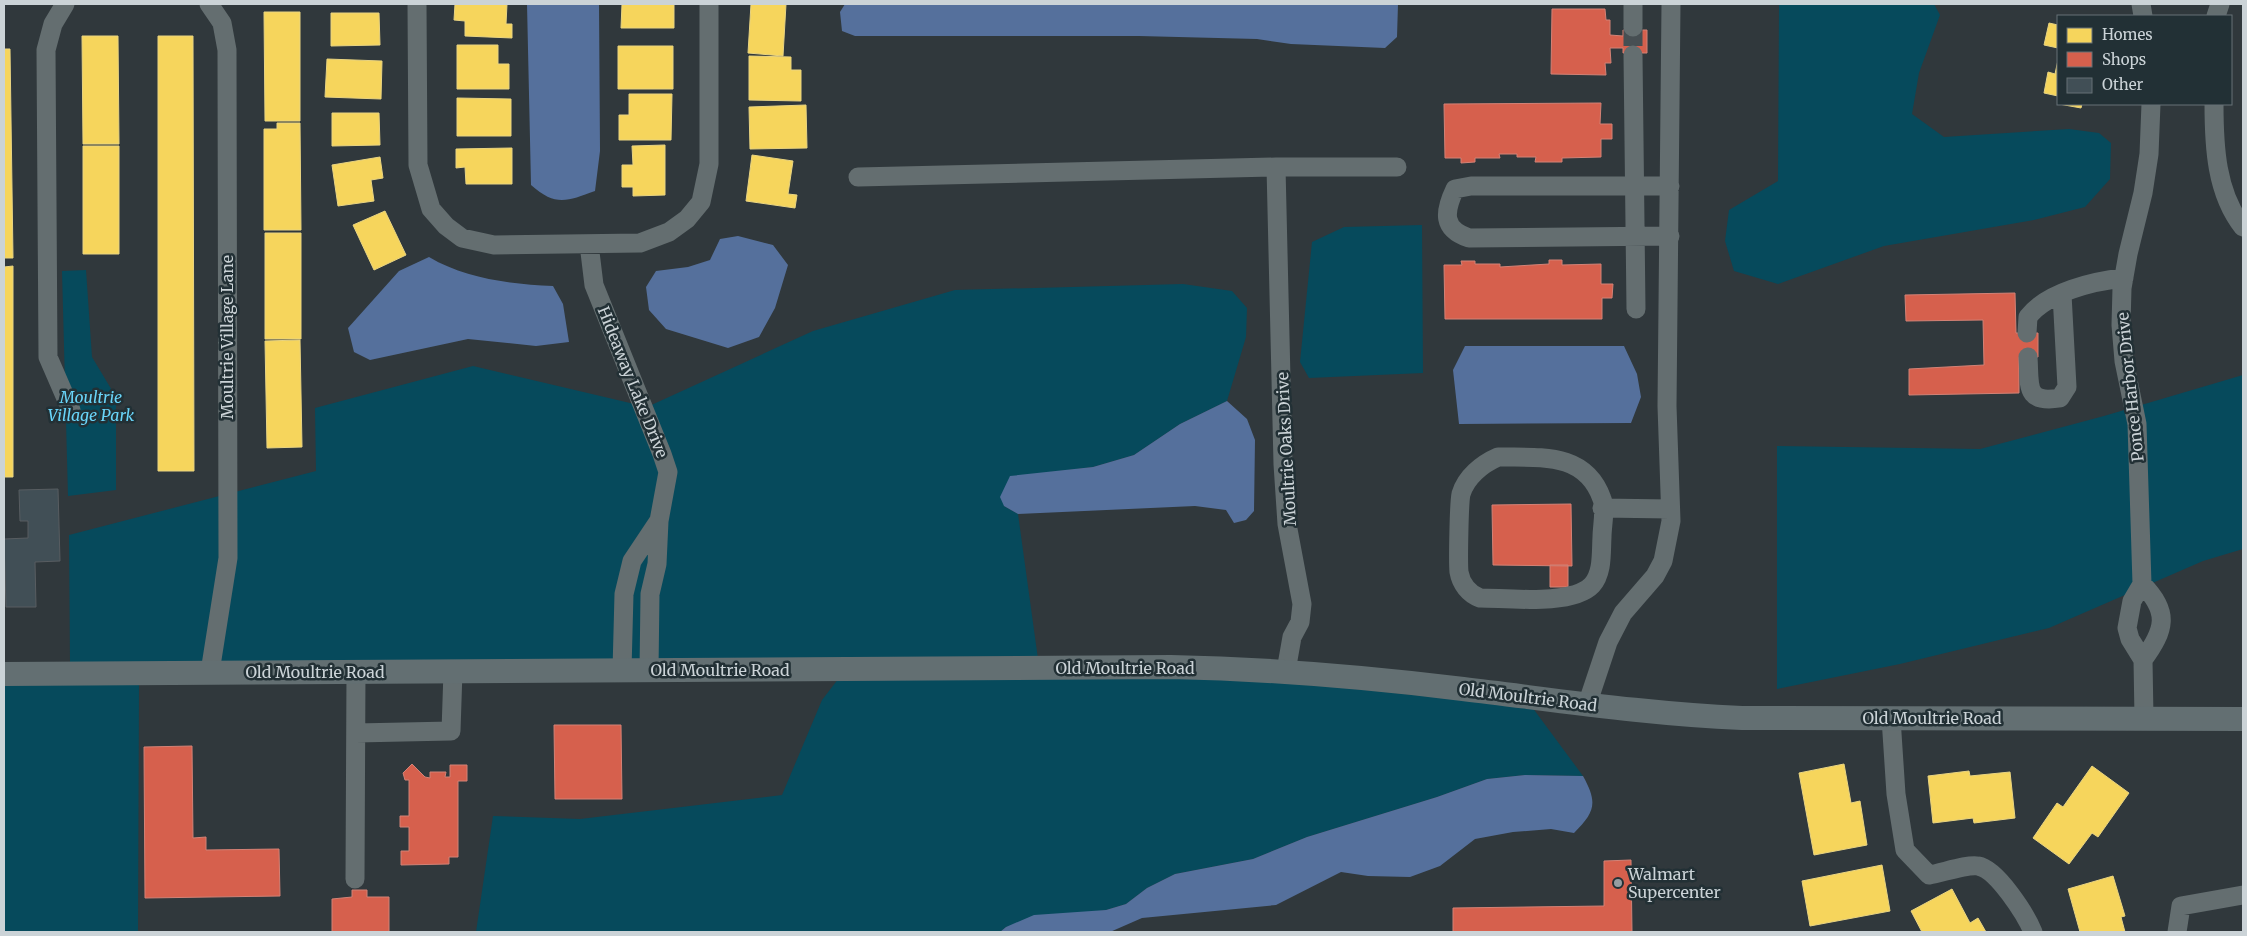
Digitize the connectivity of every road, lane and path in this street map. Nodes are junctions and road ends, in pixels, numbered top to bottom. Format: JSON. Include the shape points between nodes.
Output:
{"nodes":[{"id":1,"x":66,"y":4,"type":"edge"},
{"id":2,"x":209,"y":4,"type":"edge"},
{"id":3,"x":417,"y":4,"type":"edge"},
{"id":4,"x":709,"y":4,"type":"edge"},
{"id":5,"x":1633,"y":4,"type":"edge"},
{"id":6,"x":1671,"y":4,"type":"edge"},
{"id":7,"x":1633,"y":27,"type":"tunnel mouth"},
{"id":8,"x":1633,"y":55,"type":"tunnel mouth"},
{"id":9,"x":2151,"y":105,"type":"edge"},
{"id":10,"x":2214,"y":105,"type":"edge"},
{"id":11,"x":1396,"y":167,"type":"dead end"},
{"id":12,"x":1276,"y":168,"type":"junction"},
{"id":13,"x":858,"y":177,"type":"dead end"},
{"id":14,"x":1670,"y":186,"type":"junction"},
{"id":15,"x":1634,"y":187,"type":"junction"},
{"id":16,"x":2243,"y":227,"type":"edge"},
{"id":17,"x":1635,"y":236,"type":"junction"},
{"id":18,"x":1670,"y":236,"type":"junction"},
{"id":19,"x":589,"y":244,"type":"junction"},
{"id":20,"x":2124,"y":278,"type":"junction"},
{"id":21,"x":2062,"y":294,"type":"junction"},
{"id":22,"x":1636,"y":309,"type":"dead end"},
{"id":23,"x":2027,"y":333,"type":"dead end"},
{"id":24,"x":2028,"y":357,"type":"dead end"},
{"id":25,"x":72,"y":410,"type":"dead end"},
{"id":26,"x":1602,"y":508,"type":"junction"},
{"id":27,"x":1670,"y":508,"type":"junction"},
{"id":28,"x":659,"y":521,"type":"junction"},
{"id":29,"x":2142,"y":584,"type":"junction"},
{"id":30,"x":2143,"y":660,"type":"junction"},
{"id":31,"x":622,"y":670,"type":"junction"},
{"id":32,"x":649,"y":670,"type":"junction"},
{"id":33,"x":453,"y":671,"type":"junction"},
{"id":34,"x":1286,"y":671,"type":"junction"},
{"id":35,"x":210,"y":672,"type":"junction"},
{"id":36,"x":356,"y":672,"type":"junction"},
{"id":37,"x":4,"y":674,"type":"edge"},
{"id":38,"x":1587,"y":705,"type":"junction"},
{"id":39,"x":1892,"y":718,"type":"junction"},
{"id":40,"x":2144,"y":718,"type":"junction"},
{"id":41,"x":2243,"y":719,"type":"edge"},
{"id":42,"x":356,"y":733,"type":"junction"},
{"id":43,"x":355,"y":879,"type":"dead end"},
{"id":44,"x":2243,"y":895,"type":"edge"},
{"id":45,"x":2033,"y":932,"type":"edge"},
{"id":46,"x":2177,"y":932,"type":"edge"}],
"edges":[{"from":1,"to":25,"type":"street","via":[[53,24],[46,50],[48,357]]},
{"from":2,"to":35,"type":"street","name":"Moultrie Village Lane","via":[[222,23],[227,50],[228,190],[228,558]]},
{"from":3,"to":19,"type":"street","via":[[418,165],[432,209],[462,238],[494,245]]},
{"from":4,"to":19,"type":"street","via":[[709,164],[701,202],[669,232],[640,243]]},
{"from":5,"to":7,"type":"street"},
{"from":6,"to":14,"type":"street"},
{"from":8,"to":15,"type":"street"},
{"from":9,"to":20,"type":"street","name":"Ponce Harbor Drive","via":[[2150,154]]},
{"from":10,"to":16,"type":"street","via":[[2220,180],[2228,206]]},
{"from":11,"to":12,"type":"street"},
{"from":12,"to":13,"type":"street"},
{"from":12,"to":34,"type":"street","name":"Moultrie Oaks Drive","via":[[1285,495],[1302,604]]},
{"from":14,"to":15,"type":"street"},
{"from":14,"to":18,"type":"street"},
{"from":15,"to":17,"type":"street"},
{"from":15,"to":17,"type":"street","via":[[1471,186],[1455,189],[1448,204],[1448,221],[1455,233],[1469,238]]},
{"from":17,"to":18,"type":"street"},
{"from":17,"to":22,"type":"street"},
{"from":18,"to":27,"type":"street","via":[[1667,406]]},
{"from":19,"to":28,"type":"street","name":"Hideaway Lake Drive","via":[[594,286],[668,472]]},
{"from":20,"to":21,"type":"street","via":[[2098,281]]},
{"from":20,"to":29,"type":"street","name":"Ponce Harbor Drive","via":[[2121,325],[2124,361],[2137,424]]},
{"from":21,"to":23,"type":"street","via":[[2033,310],[2028,317]]},
{"from":21,"to":24,"type":"street","via":[[2067,387],[2060,398],[2045,401],[2030,391]]},
{"from":26,"to":26,"type":"street","via":[[1601,564],[1592,585],[1559,598],[1480,598],[1472,595],[1465,586],[1459,573],[1461,495],[1475,471],[1486,462],[1498,457],[1558,458],[1569,462],[1582,470],[1594,484],[1603,500]]},
{"from":26,"to":27,"type":"street"},
{"from":27,"to":38,"type":"street","via":[[1668,546],[1663,561],[1655,576],[1623,613],[1608,642]]},
{"from":28,"to":31,"type":"street","name":"Hideaway Lake Drive","via":[[632,561],[624,594]]},
{"from":28,"to":32,"type":"street","name":"Hideaway Lake Drive","via":[[657,564],[650,594]]},
{"from":29,"to":30,"type":"street","name":"Ponce Harbor Drive","via":[[2132,601],[2127,628]]},
{"from":29,"to":30,"type":"street","via":[[2156,598],[2162,621],[2160,633]]},
{"from":30,"to":40,"type":"street"},
{"from":31,"to":32,"type":"main road","name":"Old Moultrie Road"},
{"from":31,"to":33,"type":"main road","name":"Old Moultrie Road"},
{"from":32,"to":34,"type":"main road","name":"Old Moultrie Road","via":[[1171,667]]},
{"from":33,"to":36,"type":"main road","name":"Old Moultrie Road"},
{"from":33,"to":42,"type":"street","via":[[451,731]]},
{"from":34,"to":38,"type":"main road","name":"Old Moultrie Road"},
{"from":35,"to":36,"type":"main road","name":"Old Moultrie Road"},
{"from":35,"to":37,"type":"main road","name":"Old Moultrie Road"},
{"from":36,"to":42,"type":"street"},
{"from":38,"to":39,"type":"main road","name":"Old Moultrie Road","via":[[1673,715],[1742,718]]},
{"from":39,"to":40,"type":"main road","name":"Old Moultrie Road"},
{"from":39,"to":45,"type":"street","via":[[1896,794],[1905,850],[1929,875],[1977,865],[1988,869],[2014,899]]},
{"from":40,"to":41,"type":"main road","name":"Old Moultrie Road"},
{"from":42,"to":43,"type":"street"},
{"from":44,"to":46,"type":"street","via":[[2181,906]]}]}
